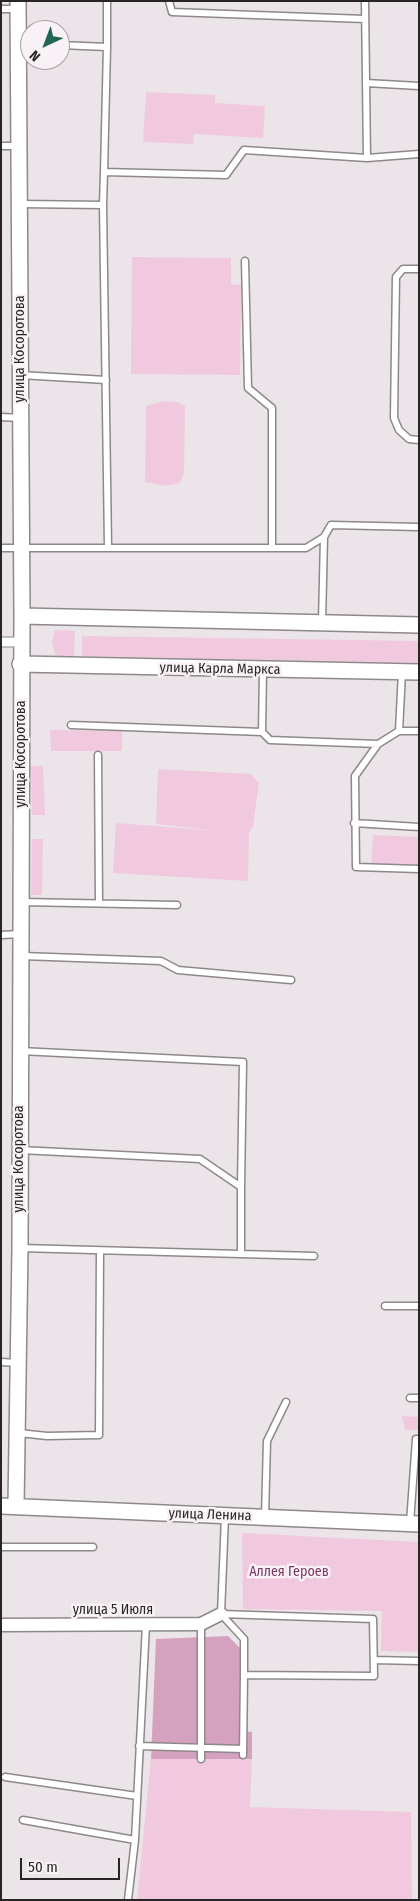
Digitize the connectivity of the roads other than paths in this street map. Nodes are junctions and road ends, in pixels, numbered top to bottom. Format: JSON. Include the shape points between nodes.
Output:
{"nodes":[{"id":1,"x":107,"y":1,"type":"edge"},
{"id":2,"x":169,"y":1,"type":"edge"},
{"id":3,"x":365,"y":1,"type":"edge"},
{"id":4,"x":18,"y":5,"type":"edge"},
{"id":5,"x":1,"y":9,"type":"edge"},
{"id":6,"x":365,"y":20,"type":"junction"},
{"id":7,"x":70,"y":45,"type":"edge"},
{"id":8,"x":107,"y":47,"type":"junction"},
{"id":9,"x":366,"y":83,"type":"junction"},
{"id":10,"x":419,"y":86,"type":"edge"},
{"id":11,"x":1,"y":146,"type":"edge"},
{"id":12,"x":18,"y":146,"type":"junction"},
{"id":13,"x":419,"y":154,"type":"edge"},
{"id":14,"x":366,"y":158,"type":"junction"},
{"id":15,"x":104,"y":172,"type":"junction"},
{"id":16,"x":19,"y":204,"type":"junction"},
{"id":17,"x":103,"y":205,"type":"junction"},
{"id":18,"x":245,"y":261,"type":"dead end"},
{"id":19,"x":419,"y":269,"type":"edge"},
{"id":20,"x":20,"y":375,"type":"junction"},
{"id":21,"x":106,"y":380,"type":"junction"},
{"id":22,"x":1,"y":417,"type":"edge"},
{"id":23,"x":20,"y":418,"type":"junction"},
{"id":24,"x":419,"y":440,"type":"edge"},
{"id":25,"x":419,"y":527,"type":"edge"},
{"id":26,"x":324,"y":537,"type":"junction"},
{"id":27,"x":108,"y":546,"type":"junction"},
{"id":28,"x":1,"y":548,"type":"edge"},
{"id":29,"x":20,"y":548,"type":"junction"},
{"id":30,"x":272,"y":548,"type":"junction"},
{"id":31,"x":22,"y":616,"type":"junction"},
{"id":32,"x":322,"y":622,"type":"junction"},
{"id":33,"x":419,"y":625,"type":"edge"},
{"id":34,"x":1,"y":642,"type":"edge"},
{"id":35,"x":21,"y":642,"type":"junction"},
{"id":36,"x":20,"y":664,"type":"junction"},
{"id":37,"x":263,"y":670,"type":"junction"},
{"id":38,"x":402,"y":672,"type":"junction"},
{"id":39,"x":419,"y":672,"type":"edge"},
{"id":40,"x":71,"y":725,"type":"dead end"},
{"id":41,"x":399,"y":731,"type":"junction"},
{"id":42,"x":262,"y":732,"type":"junction"},
{"id":43,"x":419,"y":732,"type":"edge"},
{"id":44,"x":378,"y":744,"type":"junction"},
{"id":45,"x":98,"y":755,"type":"dead end"},
{"id":46,"x":354,"y":823,"type":"junction"},
{"id":47,"x":419,"y":827,"type":"edge"},
{"id":48,"x":419,"y":869,"type":"edge"},
{"id":49,"x":21,"y":902,"type":"junction"},
{"id":50,"x":98,"y":902,"type":"junction"},
{"id":51,"x":177,"y":904,"type":"dead end"},
{"id":52,"x":20,"y":934,"type":"junction"},
{"id":53,"x":1,"y":935,"type":"edge"},
{"id":54,"x":20,"y":956,"type":"junction"},
{"id":55,"x":290,"y":980,"type":"dead end"},
{"id":56,"x":20,"y":1052,"type":"junction"},
{"id":57,"x":19,"y":1150,"type":"junction"},
{"id":58,"x":241,"y":1187,"type":"junction"},
{"id":59,"x":20,"y":1248,"type":"junction"},
{"id":60,"x":100,"y":1251,"type":"junction"},
{"id":61,"x":242,"y":1253,"type":"junction"},
{"id":62,"x":314,"y":1256,"type":"dead end"},
{"id":63,"x":385,"y":1306,"type":"dead end"},
{"id":64,"x":419,"y":1306,"type":"edge"},
{"id":65,"x":1,"y":1362,"type":"edge"},
{"id":66,"x":19,"y":1363,"type":"junction"},
{"id":67,"x":410,"y":1398,"type":"dead end"},
{"id":68,"x":419,"y":1398,"type":"edge"},
{"id":69,"x":286,"y":1402,"type":"dead end"},
{"id":70,"x":18,"y":1433,"type":"junction"},
{"id":71,"x":419,"y":1439,"type":"edge"},
{"id":72,"x":9,"y":1506,"type":"edge"},
{"id":73,"x":225,"y":1516,"type":"junction"},
{"id":74,"x":265,"y":1517,"type":"junction"},
{"id":75,"x":414,"y":1524,"type":"edge"},
{"id":76,"x":1,"y":1547,"type":"edge"},
{"id":77,"x":93,"y":1547,"type":"dead end"},
{"id":78,"x":221,"y":1614,"type":"junction"},
{"id":79,"x":201,"y":1624,"type":"junction"},
{"id":80,"x":1,"y":1625,"type":"edge"},
{"id":81,"x":146,"y":1625,"type":"junction"},
{"id":82,"x":374,"y":1660,"type":"junction"},
{"id":83,"x":419,"y":1660,"type":"edge"},
{"id":84,"x":244,"y":1675,"type":"junction"},
{"id":85,"x":140,"y":1746,"type":"junction"},
{"id":86,"x":201,"y":1748,"type":"junction"},
{"id":87,"x":201,"y":1759,"type":"dead end"},
{"id":88,"x":5,"y":1777,"type":"dead end"},
{"id":89,"x":137,"y":1796,"type":"junction"},
{"id":90,"x":23,"y":1820,"type":"dead end"},
{"id":91,"x":135,"y":1840,"type":"junction"},
{"id":92,"x":128,"y":1900,"type":"edge"}],
"edges":[{"from":1,"to":8,"type":"lane"},
{"from":2,"to":6,"type":"lane","via":[[172,12]]},
{"from":3,"to":6,"type":"lane"},
{"from":4,"to":5,"type":"lane"},
{"from":4,"to":12,"type":"street","name":"улица Косоротова","via":[[21,44]]},
{"from":6,"to":9,"type":"lane"},
{"from":7,"to":8,"type":"lane"},
{"from":8,"to":15,"type":"lane"},
{"from":9,"to":10,"type":"lane"},
{"from":9,"to":14,"type":"lane"},
{"from":11,"to":12,"type":"lane"},
{"from":12,"to":16,"type":"street","name":"улица Косоротова"},
{"from":13,"to":14,"type":"lane"},
{"from":14,"to":15,"type":"lane","via":[[244,150],[226,175]]},
{"from":15,"to":17,"type":"lane"},
{"from":16,"to":17,"type":"lane"},
{"from":16,"to":20,"type":"street","name":"улица Косоротова"},
{"from":17,"to":21,"type":"lane"},
{"from":18,"to":30,"type":"lane","via":[[248,388],[272,408]]},
{"from":19,"to":24,"type":"lane","via":[[403,269],[396,277],[394,418],[399,430],[409,439]]},
{"from":20,"to":21,"type":"lane"},
{"from":20,"to":23,"type":"street","name":"улица Косоротова"},
{"from":21,"to":27,"type":"lane"},
{"from":22,"to":23,"type":"lane"},
{"from":23,"to":29,"type":"street","name":"улица Косоротова"},
{"from":25,"to":26,"type":"lane","via":[[331,525]]},
{"from":26,"to":30,"type":"lane","via":[[306,548]]},
{"from":26,"to":32,"type":"lane"},
{"from":27,"to":29,"type":"lane"},
{"from":27,"to":30,"type":"lane"},
{"from":28,"to":29,"type":"lane"},
{"from":29,"to":31,"type":"street","name":"улица Косоротова"},
{"from":31,"to":32,"type":"street"},
{"from":31,"to":35,"type":"street","name":"улица Косоротова"},
{"from":32,"to":33,"type":"street"},
{"from":34,"to":35,"type":"street"},
{"from":35,"to":36,"type":"street","name":"улица Косоротова"},
{"from":36,"to":37,"type":"street","name":"улица Карла Маркса"},
{"from":36,"to":49,"type":"street","name":"улица Косоротова"},
{"from":37,"to":38,"type":"street","name":"улица Карла Маркса"},
{"from":37,"to":42,"type":"lane"},
{"from":38,"to":39,"type":"street","name":"улица Карла Маркса"},
{"from":38,"to":41,"type":"lane"},
{"from":40,"to":42,"type":"lane"},
{"from":41,"to":43,"type":"lane"},
{"from":41,"to":44,"type":"lane"},
{"from":42,"to":44,"type":"lane","via":[[270,740]]},
{"from":44,"to":46,"type":"lane","via":[[355,776]]},
{"from":45,"to":50,"type":"lane"},
{"from":46,"to":47,"type":"lane"},
{"from":46,"to":48,"type":"lane","via":[[356,867]]},
{"from":49,"to":50,"type":"lane"},
{"from":49,"to":52,"type":"street","name":"улица Косоротова"},
{"from":50,"to":51,"type":"lane"},
{"from":52,"to":53,"type":"lane"},
{"from":52,"to":54,"type":"street","name":"улица Косоротова"},
{"from":54,"to":55,"type":"lane","via":[[161,961],[178,970]]},
{"from":54,"to":56,"type":"street","name":"улица Косоротова"},
{"from":56,"to":57,"type":"street","name":"улица Косоротова"},
{"from":56,"to":58,"type":"lane","via":[[243,1062]]},
{"from":57,"to":58,"type":"lane","via":[[200,1159]]},
{"from":57,"to":59,"type":"street","name":"улица Косоротова"},
{"from":58,"to":61,"type":"lane"},
{"from":59,"to":60,"type":"lane"},
{"from":59,"to":66,"type":"street","name":"улица Косоротова"},
{"from":60,"to":61,"type":"lane"},
{"from":60,"to":70,"type":"lane","via":[[99,1435]]},
{"from":61,"to":62,"type":"lane"},
{"from":63,"to":64,"type":"lane"},
{"from":65,"to":66,"type":"lane"},
{"from":66,"to":70,"type":"street","name":"улица Косоротова"},
{"from":67,"to":68,"type":"lane"},
{"from":69,"to":74,"type":"lane","via":[[267,1441]]},
{"from":70,"to":72,"type":"street","name":"улица Косоротова"},
{"from":71,"to":75,"type":"lane","via":[[416,1439]]},
{"from":72,"to":73,"type":"street","name":"улица Ленина"},
{"from":73,"to":74,"type":"street","name":"улица Ленина"},
{"from":73,"to":78,"type":"lane"},
{"from":74,"to":75,"type":"street","name":"улица Ленина"},
{"from":76,"to":77,"type":"lane"},
{"from":78,"to":79,"type":"street","name":"улица 5 Июля"},
{"from":78,"to":82,"type":"lane","via":[[373,1619]]},
{"from":78,"to":84,"type":"lane","via":[[244,1639]]},
{"from":79,"to":81,"type":"street","name":"улица 5 Июля"},
{"from":79,"to":86,"type":"lane"},
{"from":80,"to":81,"type":"street","name":"улица 5 Июля"},
{"from":81,"to":85,"type":"lane"},
{"from":82,"to":83,"type":"lane"},
{"from":82,"to":84,"type":"lane","via":[[374,1676]]},
{"from":84,"to":86,"type":"lane","via":[[243,1752]]},
{"from":85,"to":86,"type":"lane"},
{"from":85,"to":89,"type":"lane"},
{"from":86,"to":87,"type":"lane"},
{"from":88,"to":89,"type":"lane"},
{"from":89,"to":91,"type":"lane"},
{"from":90,"to":91,"type":"lane"},
{"from":91,"to":92,"type":"lane"}]}
